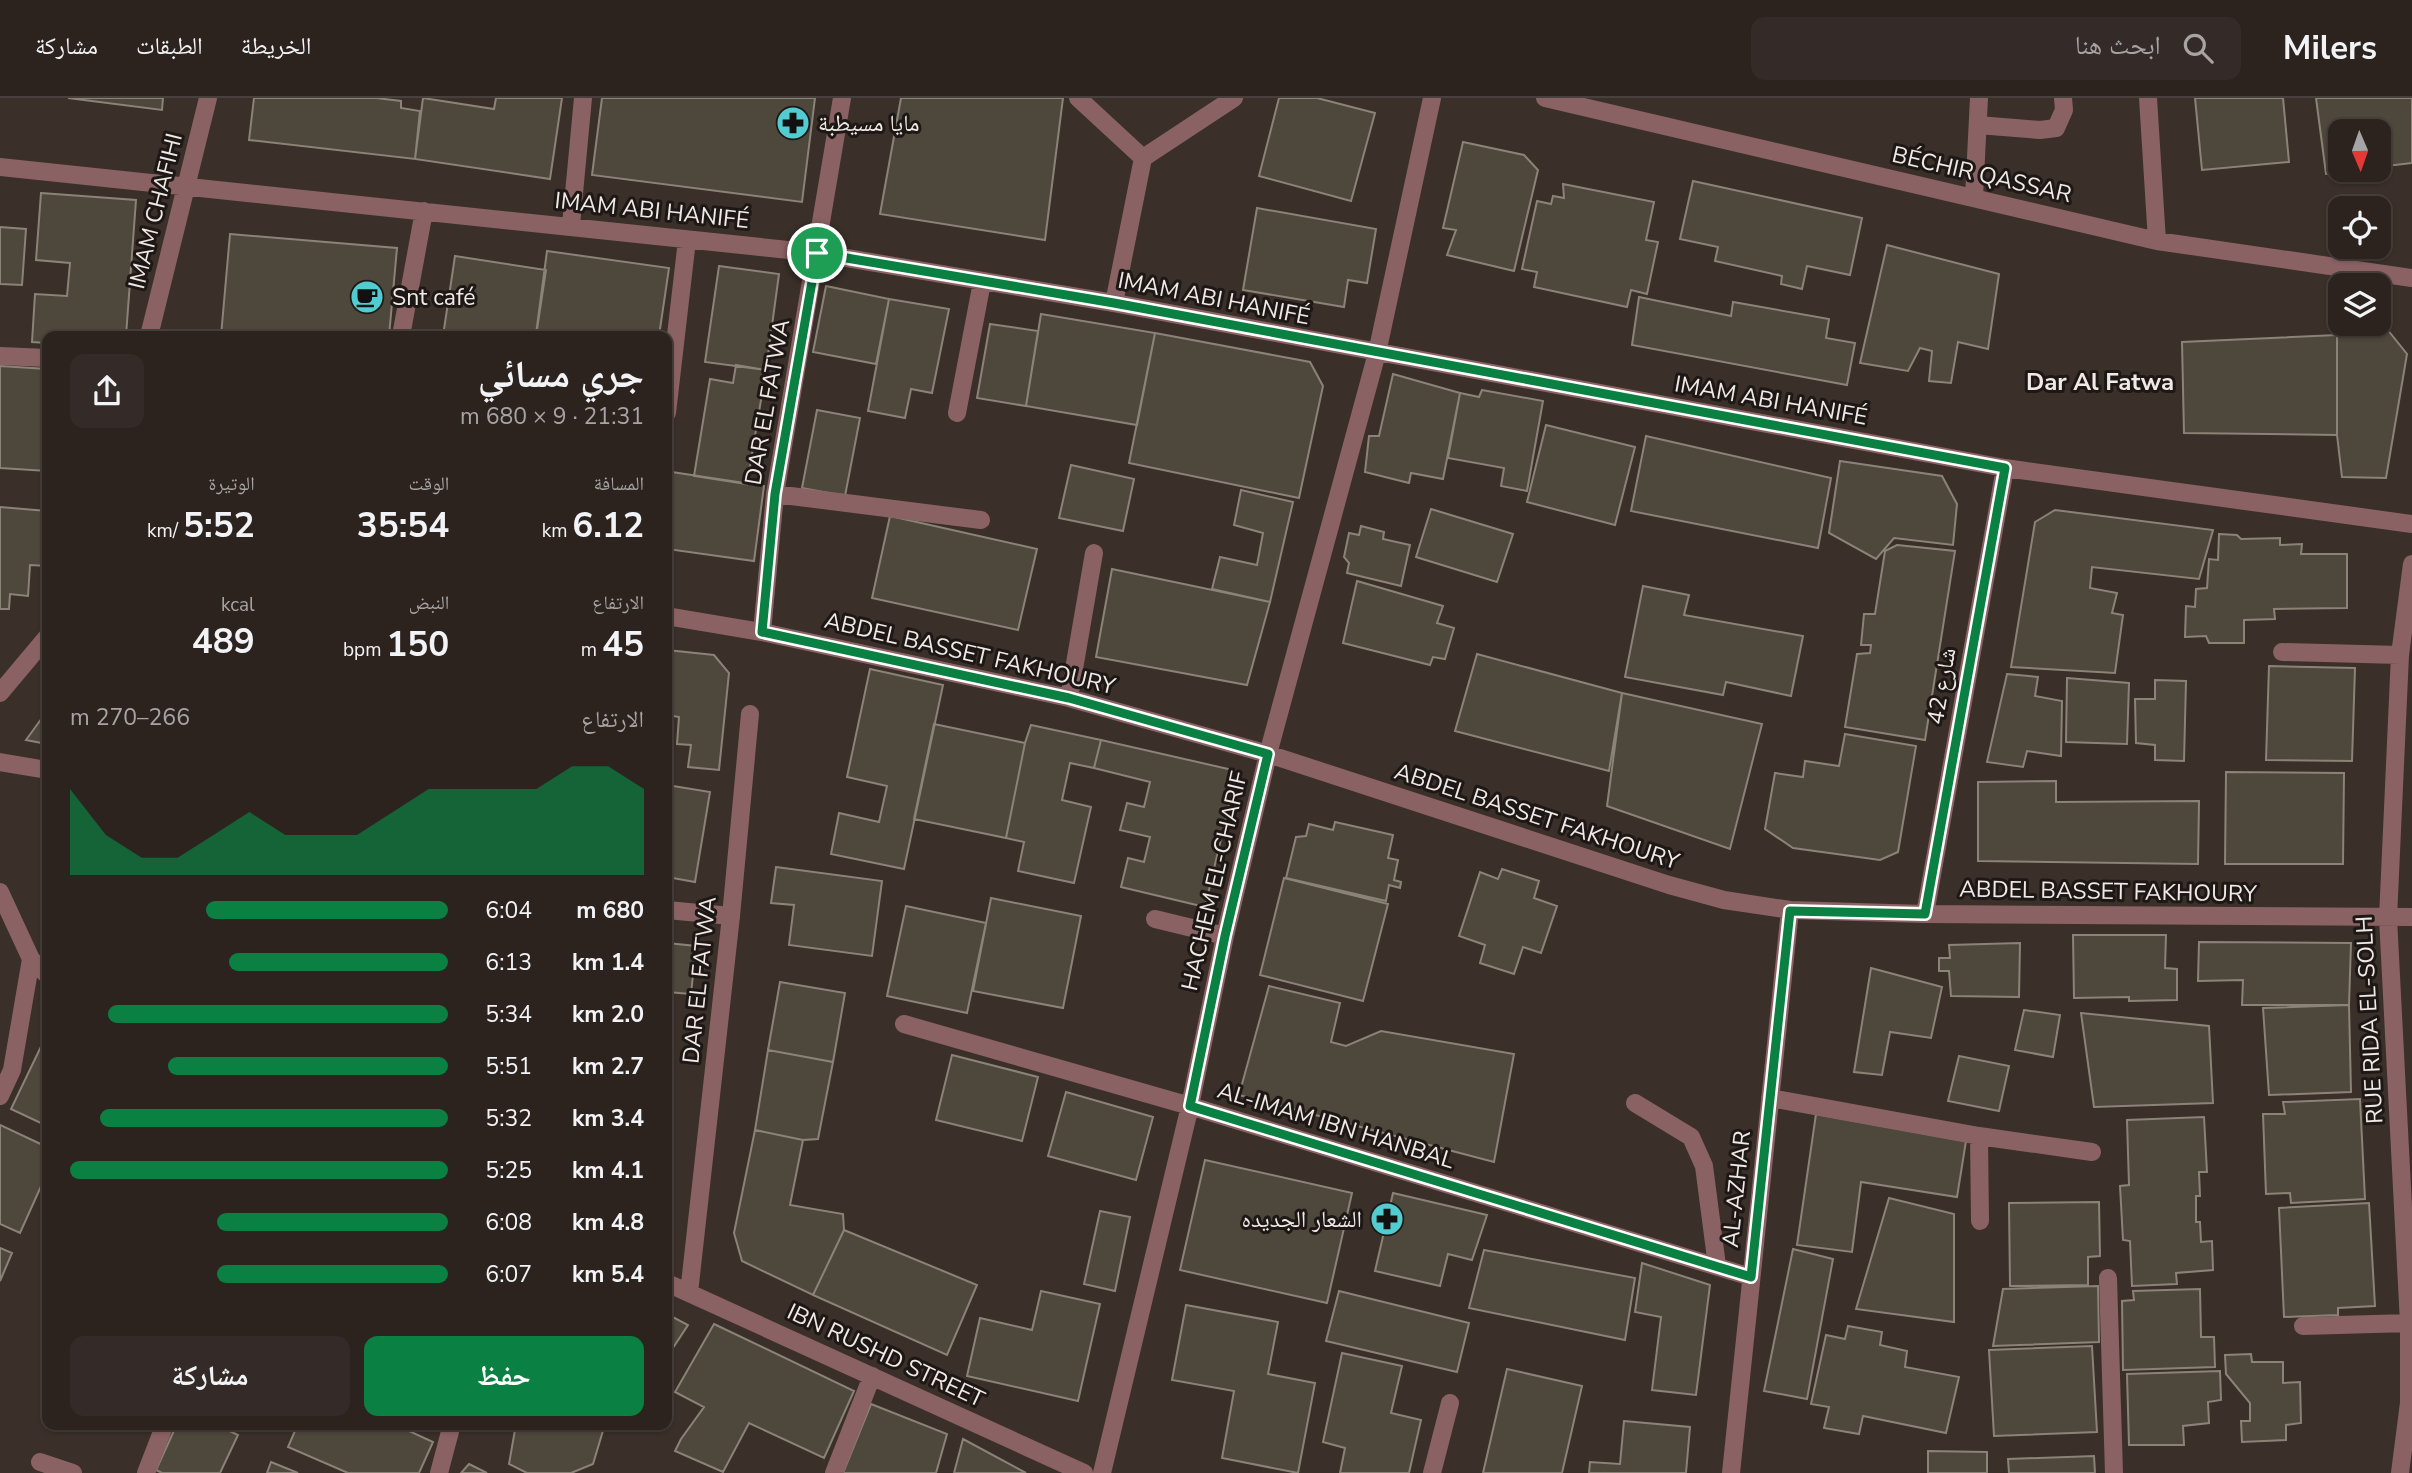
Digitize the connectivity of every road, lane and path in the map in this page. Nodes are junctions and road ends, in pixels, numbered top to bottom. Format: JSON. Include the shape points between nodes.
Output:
{"nodes":[{"id":1,"x":208,"y":98,"type":"edge"},
{"id":2,"x":583,"y":98,"type":"edge"},
{"id":3,"x":842,"y":98,"type":"edge"},
{"id":4,"x":1078,"y":98,"type":"edge"},
{"id":5,"x":1234,"y":98,"type":"edge"},
{"id":6,"x":1432,"y":98,"type":"edge"},
{"id":7,"x":1545,"y":98,"type":"edge"},
{"id":8,"x":1979,"y":98,"type":"edge"},
{"id":9,"x":2063,"y":98,"type":"edge"},
{"id":10,"x":2148,"y":98,"type":"edge"},
{"id":11,"x":1978,"y":125,"type":"junction"},
{"id":12,"x":1143,"y":158,"type":"junction"},
{"id":13,"x":0,"y":167,"type":"edge"},
{"id":14,"x":186,"y":186,"type":"junction"},
{"id":15,"x":1973,"y":197,"type":"junction"},
{"id":16,"x":424,"y":211,"type":"junction"},
{"id":17,"x":571,"y":225,"type":"junction"},
{"id":18,"x":687,"y":240,"type":"junction"},
{"id":19,"x":2157,"y":240,"type":"junction"},
{"id":20,"x":817,"y":253,"type":"junction"},
{"id":21,"x":2412,"y":278,"type":"edge"},
{"id":22,"x":982,"y":282,"type":"junction"},
{"id":23,"x":1114,"y":303,"type":"junction"},
{"id":24,"x":150,"y":331,"type":"edge"},
{"id":25,"x":402,"y":331,"type":"edge"},
{"id":26,"x":1377,"y":354,"type":"junction"},
{"id":27,"x":0,"y":356,"type":"edge"},
{"id":28,"x":42,"y":358,"type":"edge"},
{"id":29,"x":672,"y":370,"type":"edge"},
{"id":30,"x":957,"y":413,"type":"dead end"},
{"id":31,"x":2005,"y":468,"type":"junction"},
{"id":32,"x":775,"y":494,"type":"junction"},
{"id":33,"x":981,"y":520,"type":"dead end"},
{"id":34,"x":2412,"y":524,"type":"edge"},
{"id":35,"x":1094,"y":553,"type":"dead end"},
{"id":36,"x":2412,"y":564,"type":"edge"},
{"id":37,"x":672,"y":617,"type":"edge"},
{"id":38,"x":762,"y":632,"type":"junction"},
{"id":39,"x":42,"y":643,"type":"edge"},
{"id":40,"x":2282,"y":652,"type":"dead end"},
{"id":41,"x":2400,"y":655,"type":"junction"},
{"id":42,"x":0,"y":693,"type":"edge"},
{"id":43,"x":1069,"y":698,"type":"junction"},
{"id":44,"x":750,"y":714,"type":"dead end"},
{"id":45,"x":1268,"y":754,"type":"junction"},
{"id":46,"x":0,"y":762,"type":"edge"},
{"id":47,"x":42,"y":769,"type":"edge"},
{"id":48,"x":0,"y":892,"type":"edge"},
{"id":49,"x":672,"y":910,"type":"edge"},
{"id":50,"x":1790,"y":911,"type":"junction"},
{"id":51,"x":1925,"y":914,"type":"junction"},
{"id":52,"x":731,"y":916,"type":"junction"},
{"id":53,"x":2412,"y":917,"type":"edge"},
{"id":54,"x":2388,"y":918,"type":"junction"},
{"id":55,"x":1155,"y":919,"type":"dead end"},
{"id":56,"x":1225,"y":936,"type":"junction"},
{"id":57,"x":31,"y":960,"type":"junction"},
{"id":58,"x":42,"y":970,"type":"edge"},
{"id":59,"x":904,"y":1024,"type":"dead end"},
{"id":60,"x":0,"y":1096,"type":"edge"},
{"id":61,"x":1770,"y":1098,"type":"junction"},
{"id":62,"x":1634,"y":1103,"type":"dead end"},
{"id":63,"x":1190,"y":1106,"type":"junction"},
{"id":64,"x":1979,"y":1136,"type":"junction"},
{"id":65,"x":2092,"y":1152,"type":"dead end"},
{"id":66,"x":1980,"y":1221,"type":"dead end"},
{"id":67,"x":1717,"y":1266,"type":"junction"},
{"id":68,"x":1751,"y":1277,"type":"junction"},
{"id":69,"x":2108,"y":1278,"type":"dead end"},
{"id":70,"x":672,"y":1285,"type":"edge"},
{"id":71,"x":689,"y":1293,"type":"junction"},
{"id":72,"x":2409,"y":1323,"type":"junction"},
{"id":73,"x":2303,"y":1326,"type":"dead end"},
{"id":74,"x":872,"y":1376,"type":"junction"},
{"id":75,"x":1450,"y":1403,"type":"dead end"},
{"id":76,"x":2411,"y":1404,"type":"edge"},
{"id":77,"x":163,"y":1430,"type":"edge"},
{"id":78,"x":445,"y":1430,"type":"edge"},
{"id":79,"x":40,"y":1462,"type":"dead end"},
{"id":80,"x":73,"y":1473,"type":"edge"},
{"id":81,"x":146,"y":1473,"type":"edge"},
{"id":82,"x":439,"y":1473,"type":"edge"},
{"id":83,"x":834,"y":1473,"type":"edge"},
{"id":84,"x":1084,"y":1473,"type":"edge"},
{"id":85,"x":1102,"y":1473,"type":"edge"},
{"id":86,"x":1432,"y":1473,"type":"edge"},
{"id":87,"x":1731,"y":1473,"type":"edge"},
{"id":88,"x":2114,"y":1473,"type":"edge"},
{"id":89,"x":2400,"y":1473,"type":"edge"}],
"edges":[{"from":1,"to":14,"type":"street","name":"IMAM CHAFIHI"},
{"from":2,"to":17,"type":"street"},
{"from":3,"to":20,"type":"street","name":"DAR EL FATWA"},
{"from":4,"to":12,"type":"street"},
{"from":5,"to":12,"type":"street"},
{"from":6,"to":26,"type":"street","name":"HACHEM EL-CHARIF"},
{"from":7,"to":15,"type":"street","name":"BÉCHIR QASSAR"},
{"from":8,"to":11,"type":"street"},
{"from":9,"to":11,"type":"street","via":[[2064,110],[2056,128]]},
{"from":10,"to":19,"type":"street"},
{"from":11,"to":15,"type":"street"},
{"from":12,"to":23,"type":"street"},
{"from":13,"to":14,"type":"street","name":"IMAM ABI HANIFÉ"},
{"from":14,"to":16,"type":"street","name":"IMAM ABI HANIFÉ"},
{"from":14,"to":24,"type":"street","name":"IMAM CHAFIHI"},
{"from":15,"to":19,"type":"street","name":"BÉCHIR QASSAR"},
{"from":16,"to":17,"type":"street","name":"IMAM ABI HANIFÉ"},
{"from":16,"to":25,"type":"street"},
{"from":17,"to":18,"type":"street","name":"IMAM ABI HANIFÉ"},
{"from":18,"to":20,"type":"street","name":"IMAM ABI HANIFÉ"},
{"from":18,"to":29,"type":"street"},
{"from":19,"to":21,"type":"street","name":"BÉCHIR QASSAR"},
{"from":20,"to":22,"type":"street","name":"IMAM ABI HANIFÉ"},
{"from":20,"to":32,"type":"street","name":"DAR EL FATWA"},
{"from":22,"to":23,"type":"street","name":"IMAM ABI HANIFÉ"},
{"from":22,"to":30,"type":"street"},
{"from":23,"to":26,"type":"street","name":"IMAM ABI HANIFÉ"},
{"from":26,"to":31,"type":"street","name":"IMAM ABI HANIFÉ"},
{"from":26,"to":45,"type":"street","name":"HACHEM EL-CHARIF"},
{"from":27,"to":28,"type":"street"},
{"from":31,"to":34,"type":"street","name":"IMAM ABI HANIFÉ"},
{"from":31,"to":51,"type":"street","name":"شارع 42"},
{"from":32,"to":33,"type":"street"},
{"from":32,"to":38,"type":"street","name":"DAR EL FATWA"},
{"from":35,"to":43,"type":"street"},
{"from":36,"to":41,"type":"street","name":"RUE RIDA EL-SOLH"},
{"from":37,"to":38,"type":"street","name":"ABDEL BASSET FAKHOURY"},
{"from":38,"to":43,"type":"street","name":"ABDEL BASSET FAKHOURY"},
{"from":39,"to":42,"type":"street"},
{"from":40,"to":41,"type":"street"},
{"from":41,"to":54,"type":"street","name":"RUE RIDA EL-SOLH"},
{"from":43,"to":45,"type":"street","name":"ABDEL BASSET FAKHOURY"},
{"from":44,"to":52,"type":"street","name":"DAR EL FATWA"},
{"from":45,"to":50,"type":"street","name":"ABDEL BASSET FAKHOURY","via":[[1669,885]]},
{"from":45,"to":56,"type":"street","name":"HACHEM EL-CHARIF"},
{"from":46,"to":47,"type":"street"},
{"from":48,"to":57,"type":"street"},
{"from":49,"to":52,"type":"street"},
{"from":50,"to":51,"type":"street","name":"ABDEL BASSET FAKHOURY"},
{"from":50,"to":61,"type":"street","name":"AL-AZHAR"},
{"from":51,"to":54,"type":"street","name":"ABDEL BASSET FAKHOURY"},
{"from":52,"to":71,"type":"street","name":"DAR EL FATWA"},
{"from":53,"to":54,"type":"street","name":"ABDEL BASSET FAKHOURY"},
{"from":54,"to":72,"type":"street","name":"RUE RIDA EL-SOLH"},
{"from":55,"to":56,"type":"street"},
{"from":56,"to":63,"type":"street","name":"HACHEM EL-CHARIF"},
{"from":57,"to":58,"type":"street"},
{"from":57,"to":60,"type":"street","via":[[12,1070]]},
{"from":59,"to":63,"type":"street","name":"AL-IMAM IBN HANBAL"},
{"from":61,"to":64,"type":"street"},
{"from":61,"to":68,"type":"street","name":"AL-AZHAR"},
{"from":62,"to":67,"type":"street","via":[[1691,1137],[1704,1166]]},
{"from":63,"to":67,"type":"street","name":"AL-IMAM IBN HANBAL"},
{"from":63,"to":85,"type":"street","name":"HACHEM EL-CHARIF"},
{"from":64,"to":65,"type":"street"},
{"from":64,"to":66,"type":"street"},
{"from":67,"to":68,"type":"street","name":"AL-IMAM IBN HANBAL"},
{"from":68,"to":87,"type":"street","name":"AL-AZHAR"},
{"from":69,"to":88,"type":"street"},
{"from":70,"to":71,"type":"street","name":"IBN RUSHD STREET"},
{"from":71,"to":74,"type":"street","name":"IBN RUSHD STREET"},
{"from":72,"to":73,"type":"street"},
{"from":72,"to":76,"type":"street","name":"RUE RIDA EL-SOLH"},
{"from":74,"to":83,"type":"street"},
{"from":74,"to":84,"type":"street","name":"IBN RUSHD STREET"},
{"from":75,"to":86,"type":"street"},
{"from":76,"to":89,"type":"street","name":"RUE RIDA EL-SOLH"},
{"from":77,"to":81,"type":"street"},
{"from":78,"to":82,"type":"street"},
{"from":79,"to":80,"type":"street"}]}
